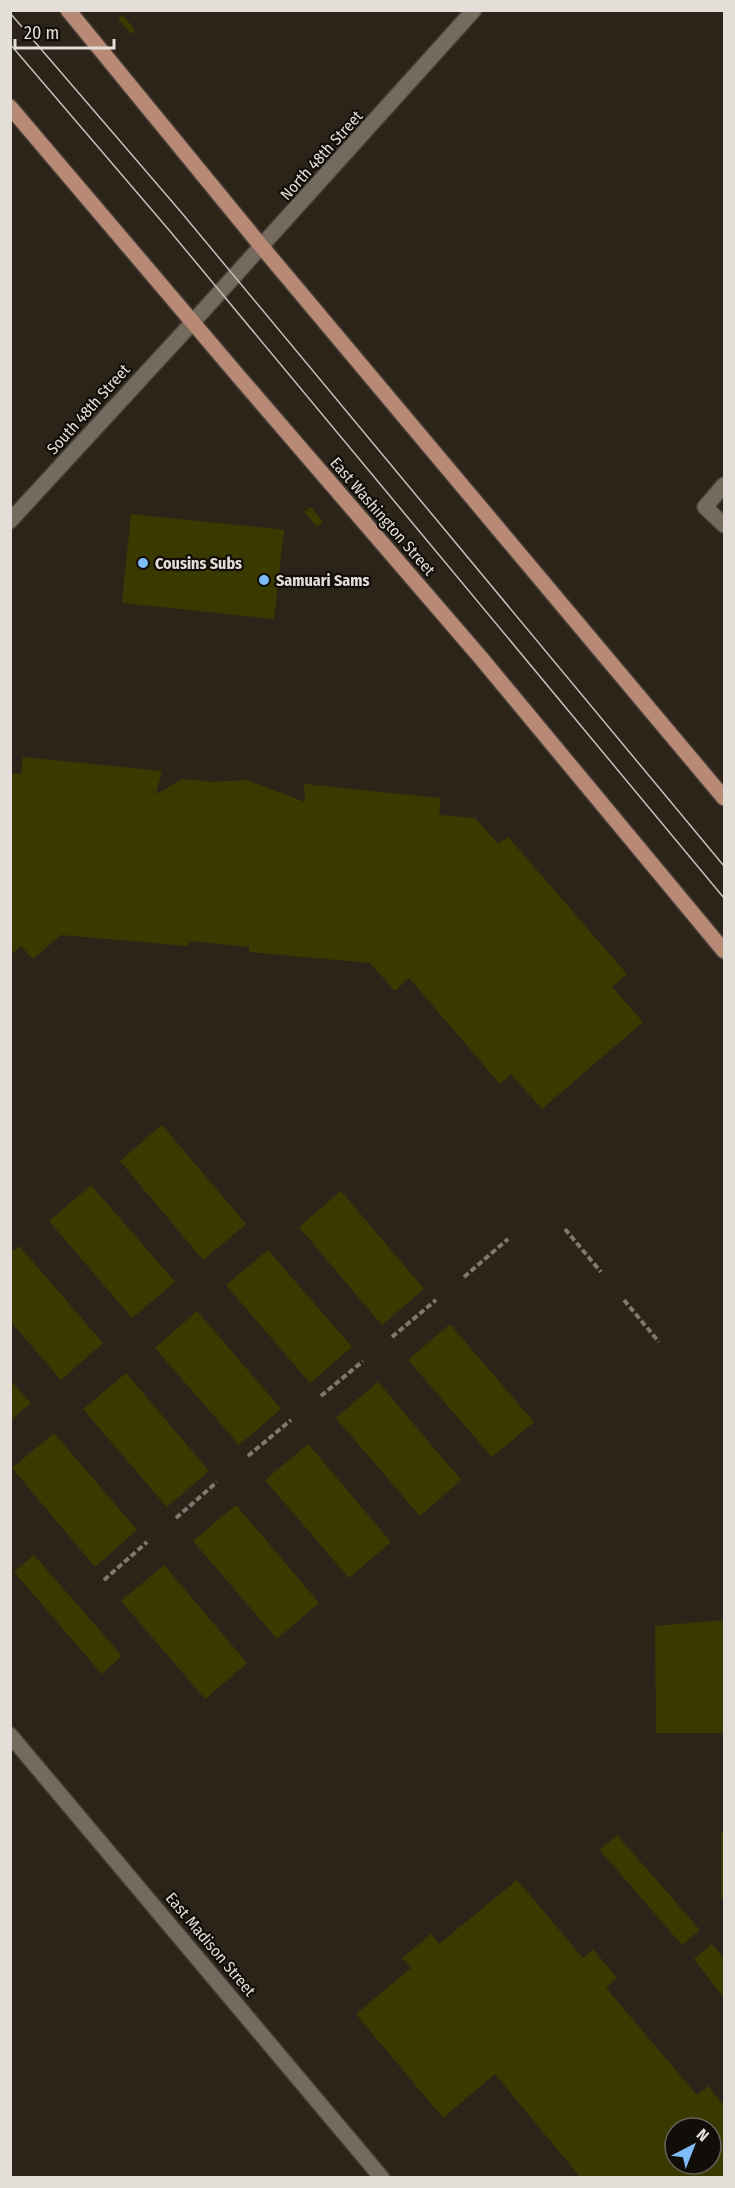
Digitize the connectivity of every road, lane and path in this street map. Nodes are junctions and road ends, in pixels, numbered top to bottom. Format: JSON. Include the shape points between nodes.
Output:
{"nodes":[{"id":1,"x":68,"y":10,"type":"edge"},
{"id":2,"x":474,"y":10,"type":"edge"},
{"id":3,"x":10,"y":107,"type":"edge"},
{"id":4,"x":262,"y":247,"type":"junction"},
{"id":5,"x":193,"y":322,"type":"junction"},
{"id":6,"x":724,"y":485,"type":"edge"},
{"id":7,"x":10,"y":521,"type":"edge"},
{"id":8,"x":724,"y":525,"type":"edge"},
{"id":9,"x":724,"y":798,"type":"edge"},
{"id":10,"x":724,"y":951,"type":"edge"},
{"id":11,"x":566,"y":1228,"type":"dead end"},
{"id":12,"x":508,"y":1239,"type":"dead end"},
{"id":13,"x":601,"y":1272,"type":"dead end"},
{"id":14,"x":464,"y":1277,"type":"dead end"},
{"id":15,"x":436,"y":1300,"type":"dead end"},
{"id":16,"x":624,"y":1300,"type":"dead end"},
{"id":17,"x":392,"y":1337,"type":"dead end"},
{"id":18,"x":659,"y":1342,"type":"dead end"},
{"id":19,"x":363,"y":1361,"type":"dead end"},
{"id":20,"x":321,"y":1396,"type":"dead end"},
{"id":21,"x":291,"y":1420,"type":"dead end"},
{"id":22,"x":248,"y":1456,"type":"dead end"},
{"id":23,"x":217,"y":1482,"type":"dead end"},
{"id":24,"x":176,"y":1518,"type":"dead end"},
{"id":25,"x":147,"y":1542,"type":"dead end"},
{"id":26,"x":104,"y":1580,"type":"dead end"},
{"id":27,"x":10,"y":1735,"type":"edge"},
{"id":28,"x":382,"y":2178,"type":"edge"}],
"edges":[{"from":1,"to":4,"type":"main road"},
{"from":2,"to":4,"type":"street","name":"North 48th Street"},
{"from":3,"to":5,"type":"main road","name":"East Washington Street"},
{"from":4,"to":5,"type":"street","name":"North 48th Street"},
{"from":4,"to":9,"type":"main road"},
{"from":5,"to":7,"type":"street","name":"South 48th Street"},
{"from":5,"to":10,"type":"main road","name":"East Washington Street","via":[[482,658]]},
{"from":6,"to":8,"type":"street","via":[[705,507]]},
{"from":11,"to":13,"type":"path"},
{"from":12,"to":14,"type":"path"},
{"from":15,"to":17,"type":"path"},
{"from":16,"to":18,"type":"path"},
{"from":19,"to":20,"type":"path"},
{"from":21,"to":22,"type":"path"},
{"from":23,"to":24,"type":"path"},
{"from":25,"to":26,"type":"path"},
{"from":27,"to":28,"type":"street","name":"East Madison Street"}]}
